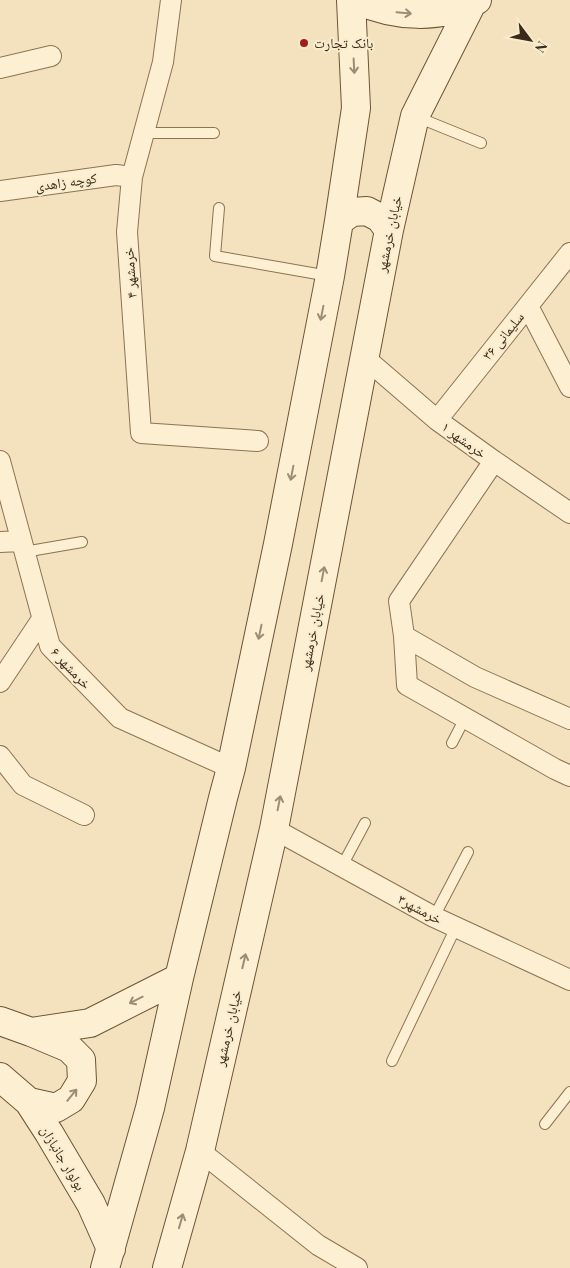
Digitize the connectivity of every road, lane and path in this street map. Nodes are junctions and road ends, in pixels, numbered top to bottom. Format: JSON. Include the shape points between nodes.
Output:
{"nodes":[{"id":1,"x":171,"y":0,"type":"edge"},
{"id":2,"x":351,"y":0,"type":"edge"},
{"id":3,"x":358,"y":0,"type":"edge"},
{"id":4,"x":474,"y":2,"type":"edge"},
{"id":5,"x":51,"y":56,"type":"dead end"},
{"id":6,"x":0,"y":68,"type":"edge"},
{"id":7,"x":415,"y":116,"type":"junction"},
{"id":8,"x":144,"y":132,"type":"junction"},
{"id":9,"x":214,"y":133,"type":"dead end"},
{"id":10,"x":481,"y":143,"type":"dead end"},
{"id":11,"x":132,"y":177,"type":"junction"},
{"id":12,"x":0,"y":191,"type":"edge"},
{"id":13,"x":219,"y":208,"type":"dead end"},
{"id":14,"x":339,"y":220,"type":"junction"},
{"id":15,"x":389,"y":230,"type":"junction"},
{"id":16,"x":570,"y":253,"type":"edge"},
{"id":17,"x":330,"y":276,"type":"junction"},
{"id":18,"x":528,"y":306,"type":"junction"},
{"id":19,"x":365,"y":358,"type":"junction"},
{"id":20,"x":570,"y":388,"type":"edge"},
{"id":21,"x":437,"y":420,"type":"junction"},
{"id":22,"x":258,"y":441,"type":"dead end"},
{"id":23,"x":0,"y":461,"type":"edge"},
{"id":24,"x":494,"y":461,"type":"junction"},
{"id":25,"x":570,"y":513,"type":"edge"},
{"id":26,"x":0,"y":542,"type":"edge"},
{"id":27,"x":82,"y":542,"type":"dead end"},
{"id":28,"x":22,"y":547,"type":"junction"},
{"id":29,"x":42,"y":620,"type":"junction"},
{"id":30,"x":404,"y":636,"type":"junction"},
{"id":31,"x":0,"y":682,"type":"edge"},
{"id":32,"x":465,"y":718,"type":"junction"},
{"id":33,"x":570,"y":719,"type":"edge"},
{"id":34,"x":452,"y":743,"type":"dead end"},
{"id":35,"x":0,"y":756,"type":"edge"},
{"id":36,"x":231,"y":768,"type":"junction"},
{"id":37,"x":570,"y":776,"type":"edge"},
{"id":38,"x":84,"y":815,"type":"dead end"},
{"id":39,"x":365,"y":824,"type":"dead end"},
{"id":40,"x":274,"y":829,"type":"junction"},
{"id":41,"x":468,"y":852,"type":"dead end"},
{"id":42,"x":342,"y":866,"type":"junction"},
{"id":43,"x":434,"y":917,"type":"junction"},
{"id":44,"x":456,"y":927,"type":"junction"},
{"id":45,"x":179,"y":978,"type":"junction"},
{"id":46,"x":570,"y":980,"type":"edge"},
{"id":47,"x":0,"y":1022,"type":"edge"},
{"id":48,"x":31,"y":1032,"type":"junction"},
{"id":49,"x":392,"y":1061,"type":"dead end"},
{"id":50,"x":0,"y":1078,"type":"edge"},
{"id":51,"x":570,"y":1092,"type":"edge"},
{"id":52,"x":29,"y":1102,"type":"junction"},
{"id":53,"x":545,"y":1124,"type":"dead end"},
{"id":54,"x":200,"y":1151,"type":"junction"},
{"id":55,"x":108,"y":1259,"type":"edge"},
{"id":56,"x":168,"y":1268,"type":"edge"},
{"id":57,"x":357,"y":1268,"type":"edge"}],
"edges":[{"from":1,"to":8,"type":"street","name":"خرمشهر ۴","via":[[163,62]]},
{"from":2,"to":14,"type":"main road","one_way":true,"via":[[356,108]]},
{"from":3,"to":4,"type":"main road","one_way":true,"via":[[398,13],[423,14],[448,11]]},
{"from":4,"to":7,"type":"main road","name":"خیابان خرمشهر"},
{"from":5,"to":6,"type":"street"},
{"from":7,"to":10,"type":"lane"},
{"from":7,"to":15,"type":"main road","name":"خیابان خرمشهر"},
{"from":8,"to":9,"type":"lane"},
{"from":8,"to":11,"type":"street","name":"خرمشهر ۴"},
{"from":11,"to":12,"type":"street","name":"کوچه زاهدی","via":[[116,175]]},
{"from":11,"to":22,"type":"street","name":"خرمشهر ۴","via":[[127,232],[141,433]]},
{"from":13,"to":17,"type":"lane","via":[[215,256]]},
{"from":14,"to":15,"type":"main road","via":[[352,212],[367,211],[380,218]]},
{"from":14,"to":17,"type":"main road"},
{"from":15,"to":19,"type":"main road","name":"خیابان خرمشهر"},
{"from":16,"to":18,"type":"street","name":"سلیمانی ۳۶"},
{"from":17,"to":36,"type":"main road","one_way":true},
{"from":18,"to":20,"type":"street"},
{"from":18,"to":21,"type":"street","name":"سلیمانی ۳۶"},
{"from":19,"to":21,"type":"street","name":"خرمشهر ۱"},
{"from":40,"to":19,"type":"main road","name":"خیابان خرمشهر","one_way":true},
{"from":21,"to":24,"type":"street","name":"خرمشهر ۱"},
{"from":23,"to":28,"type":"street","name":"خرمشهر ۶"},
{"from":24,"to":25,"type":"street","name":"خرمشهر ۱"},
{"from":24,"to":30,"type":"street","via":[[399,601]]},
{"from":26,"to":28,"type":"street"},
{"from":27,"to":28,"type":"lane"},
{"from":28,"to":29,"type":"street","name":"خرمشهر ۶"},
{"from":29,"to":31,"type":"street"},
{"from":29,"to":36,"type":"street","name":"خرمشهر ۶","via":[[50,646],[120,718]]},
{"from":30,"to":32,"type":"street","via":[[407,686]]},
{"from":30,"to":33,"type":"street","via":[[475,677]]},
{"from":32,"to":34,"type":"lane"},
{"from":32,"to":37,"type":"street"},
{"from":35,"to":38,"type":"street","via":[[23,785]]},
{"from":36,"to":45,"type":"main road"},
{"from":39,"to":42,"type":"lane"},
{"from":40,"to":42,"type":"street","name":"خرمشهر۳"},
{"from":54,"to":40,"type":"main road","name":"خیابان خرمشهر","one_way":true},
{"from":41,"to":43,"type":"lane"},
{"from":42,"to":43,"type":"street","name":"خرمشهر۳"},
{"from":43,"to":44,"type":"street","name":"خرمشهر۳"},
{"from":44,"to":46,"type":"street","name":"خرمشهر۳"},
{"from":44,"to":49,"type":"lane"},
{"from":45,"to":48,"type":"main road","one_way":true,"via":[[90,1023]]},
{"from":45,"to":55,"type":"main road","via":[[150,1108]]},
{"from":47,"to":48,"type":"main road"},
{"from":52,"to":48,"type":"main road","one_way":true,"via":[[56,1108],[71,1099],[82,1081],[81,1060],[69,1048]]},
{"from":50,"to":52,"type":"main road","name":"بولوار جانبازان"},
{"from":51,"to":53,"type":"lane"},
{"from":52,"to":55,"type":"main road","name":"بولوار جانبازان","via":[[91,1204]]},
{"from":56,"to":54,"type":"main road","name":"خیابان خرمشهر","one_way":true},
{"from":54,"to":57,"type":"street","via":[[318,1246]]}]}
